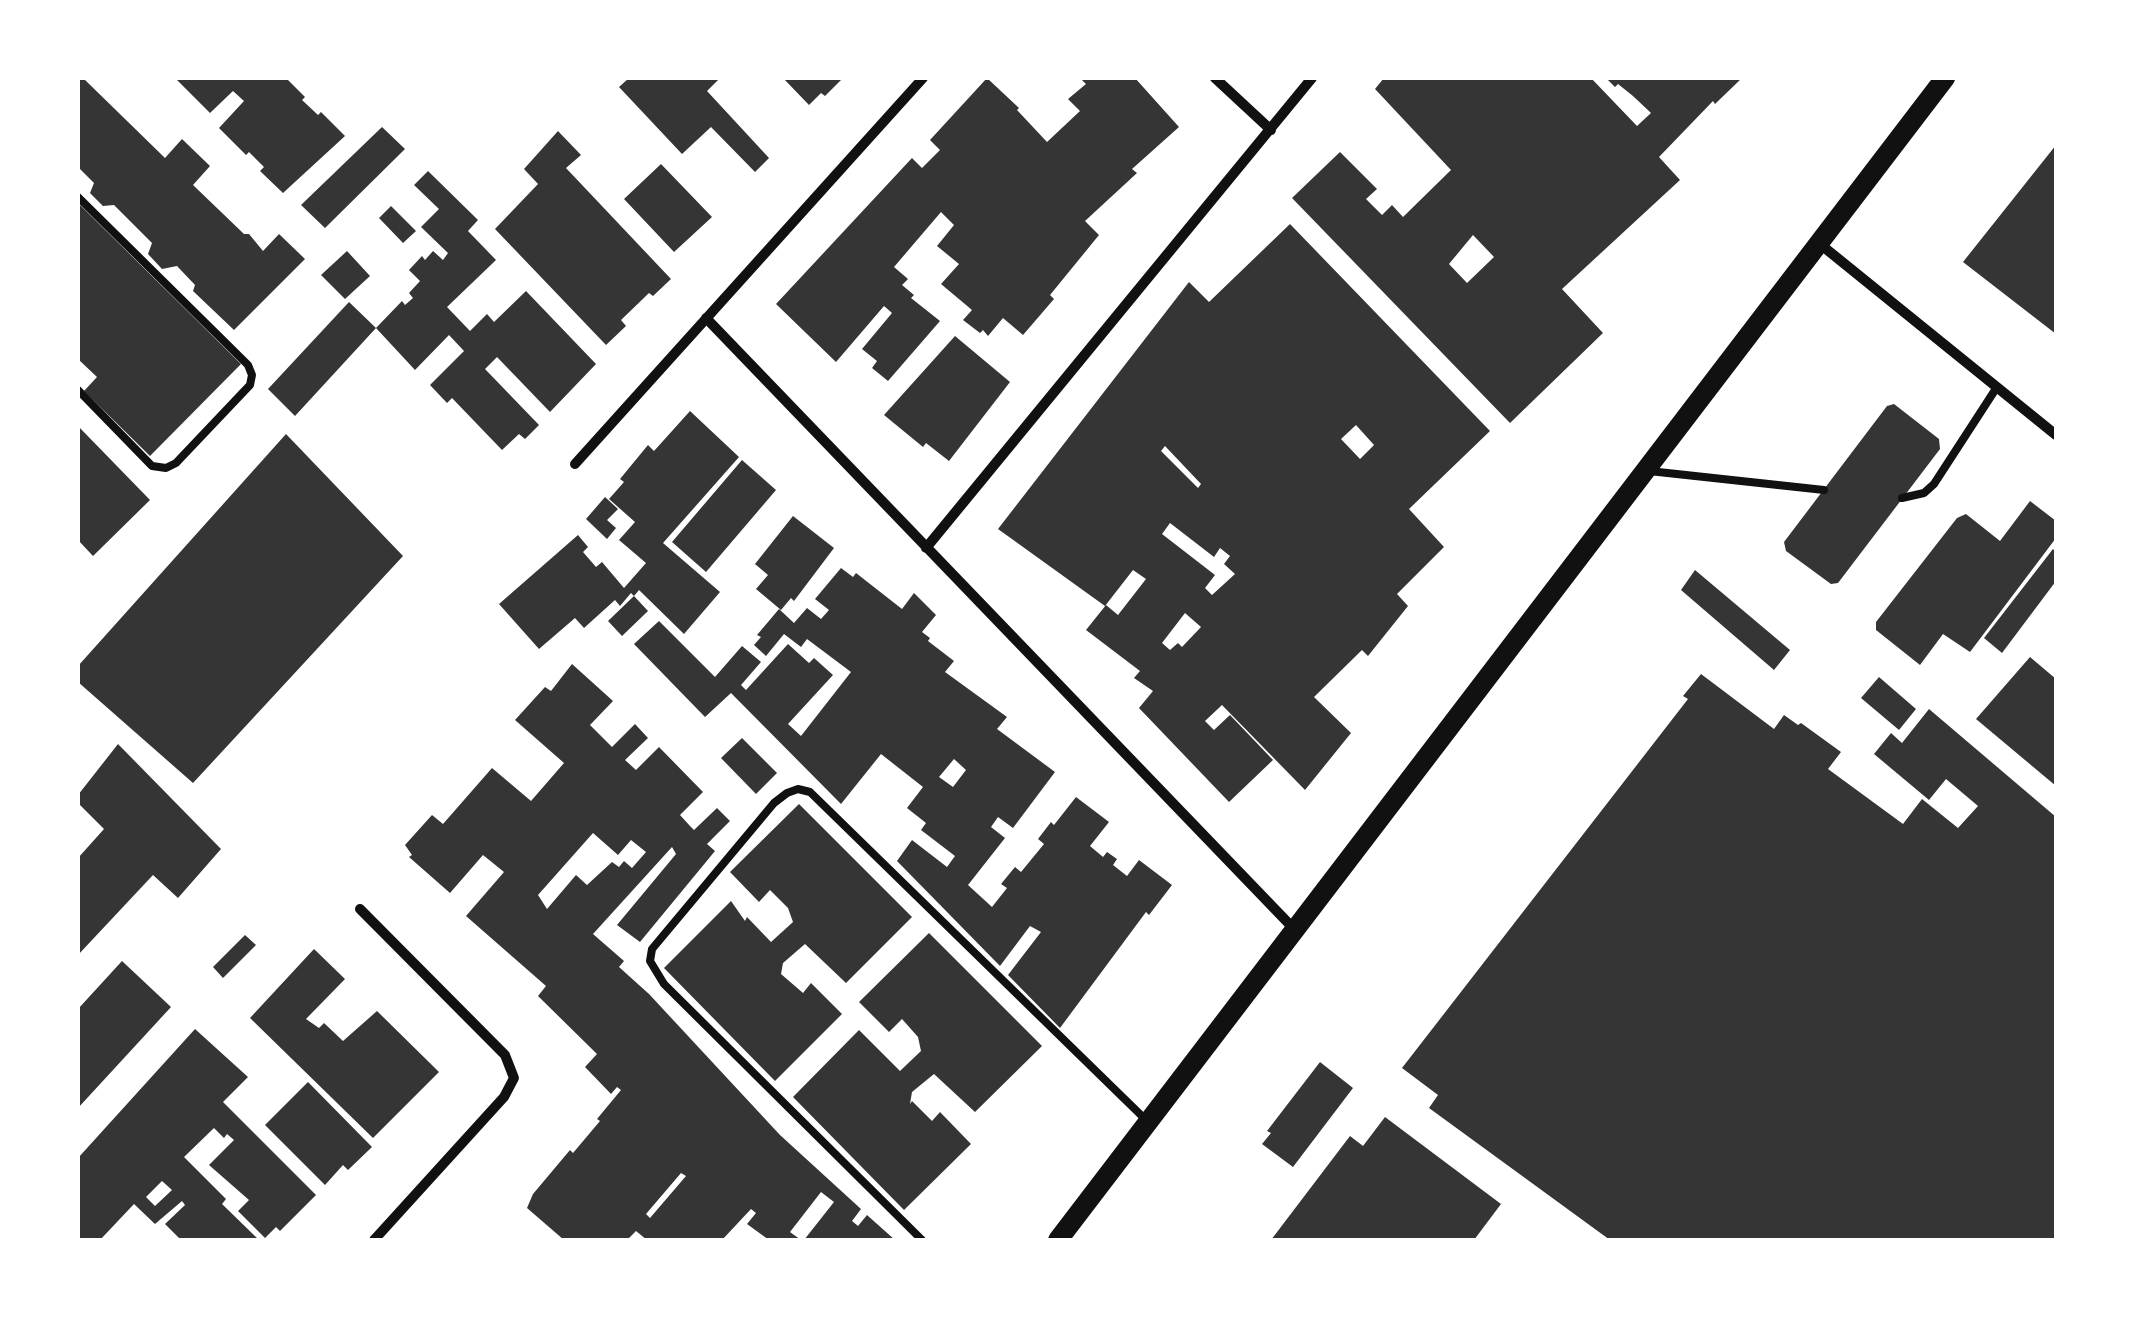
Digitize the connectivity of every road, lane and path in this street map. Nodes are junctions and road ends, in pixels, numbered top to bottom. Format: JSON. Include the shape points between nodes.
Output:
{"nodes":[{"id":1,"x":923,"y":78,"type":"edge"},
{"id":2,"x":1215,"y":78,"type":"edge"},
{"id":3,"x":1312,"y":78,"type":"edge"},
{"id":4,"x":1945,"y":78,"type":"edge"},
{"id":5,"x":1271,"y":130,"type":"junction"},
{"id":6,"x":78,"y":197,"type":"edge"},
{"id":7,"x":1820,"y":244,"type":"junction"},
{"id":8,"x":706,"y":318,"type":"junction"},
{"id":9,"x":1996,"y":388,"type":"junction"},
{"id":10,"x":78,"y":390,"type":"edge"},
{"id":11,"x":2056,"y":435,"type":"edge"},
{"id":12,"x":574,"y":464,"type":"dead end"},
{"id":13,"x":1644,"y":470,"type":"junction"},
{"id":14,"x":1824,"y":490,"type":"dead end"},
{"id":15,"x":1902,"y":498,"type":"dead end"},
{"id":16,"x":926,"y":548,"type":"junction"},
{"id":17,"x":360,"y":909,"type":"dead end"},
{"id":18,"x":1295,"y":930,"type":"junction"},
{"id":19,"x":1148,"y":1122,"type":"junction"},
{"id":20,"x":374,"y":1240,"type":"edge"},
{"id":21,"x":922,"y":1240,"type":"edge"},
{"id":22,"x":1058,"y":1240,"type":"edge"}],
"edges":[{"from":1,"to":8,"type":"street"},
{"from":2,"to":5,"type":"street"},
{"from":3,"to":5,"type":"street"},
{"from":4,"to":7,"type":"main road"},
{"from":5,"to":16,"type":"street"},
{"from":6,"to":10,"type":"lane","via":[[252,375],[238,398],[166,468],[152,466]]},
{"from":7,"to":9,"type":"street"},
{"from":7,"to":13,"type":"main road"},
{"from":8,"to":12,"type":"street"},
{"from":8,"to":16,"type":"street"},
{"from":9,"to":11,"type":"street"},
{"from":9,"to":15,"type":"lane","via":[[1934,484]]},
{"from":13,"to":14,"type":"lane"},
{"from":13,"to":18,"type":"main road"},
{"from":16,"to":18,"type":"street"},
{"from":17,"to":20,"type":"street","via":[[505,1055],[514,1078]]},
{"from":18,"to":19,"type":"main road"},
{"from":19,"to":21,"type":"lane","via":[[810,792],[787,792],[652,948],[650,961],[664,984]]},
{"from":19,"to":22,"type":"main road"}]}
